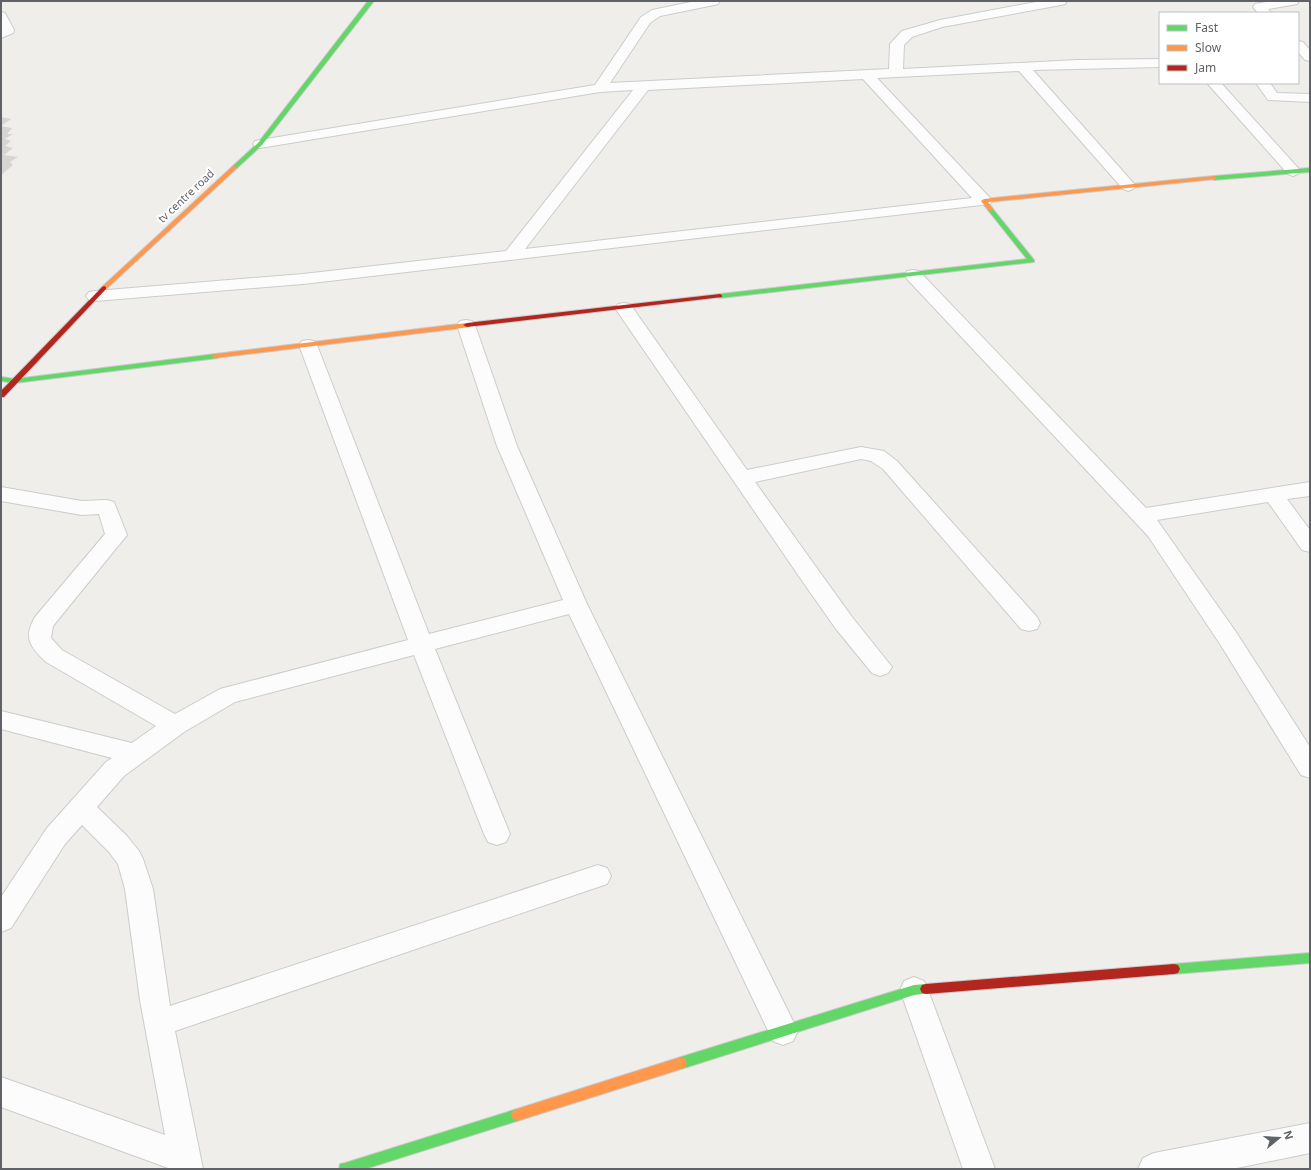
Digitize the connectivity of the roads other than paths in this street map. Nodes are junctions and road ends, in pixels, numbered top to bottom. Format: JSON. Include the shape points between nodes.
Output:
{"nodes":[{"id":1,"x":371,"y":1,"type":"edge"},
{"id":2,"x":714,"y":1,"type":"edge"},
{"id":3,"x":1061,"y":1,"type":"edge"},
{"id":4,"x":1293,"y":1,"type":"edge"},
{"id":5,"x":1263,"y":12,"type":"edge"},
{"id":6,"x":1,"y":16,"type":"edge"},
{"id":7,"x":1,"y":34,"type":"edge"},
{"id":8,"x":1299,"y":46,"type":"edge"},
{"id":9,"x":1310,"y":57,"type":"edge"},
{"id":10,"x":1299,"y":60,"type":"edge"},
{"id":11,"x":1310,"y":60,"type":"edge"},
{"id":12,"x":1159,"y":63,"type":"edge"},
{"id":13,"x":1024,"y":67,"type":"junction"},
{"id":14,"x":896,"y":73,"type":"junction"},
{"id":15,"x":866,"y":74,"type":"junction"},
{"id":16,"x":1215,"y":84,"type":"edge"},
{"id":17,"x":1264,"y":84,"type":"edge"},
{"id":18,"x":644,"y":86,"type":"junction"},
{"id":19,"x":600,"y":88,"type":"junction"},
{"id":20,"x":1310,"y":98,"type":"edge"},
{"id":21,"x":260,"y":144,"type":"junction"},
{"id":22,"x":1310,"y":170,"type":"edge"},
{"id":23,"x":1293,"y":171,"type":"junction"},
{"id":24,"x":1128,"y":186,"type":"junction"},
{"id":25,"x":984,"y":201,"type":"junction"},
{"id":26,"x":511,"y":256,"type":"junction"},
{"id":27,"x":913,"y":275,"type":"junction"},
{"id":28,"x":95,"y":296,"type":"junction"},
{"id":29,"x":624,"y":308,"type":"junction"},
{"id":30,"x":466,"y":325,"type":"junction"},
{"id":31,"x":308,"y":345,"type":"junction"},
{"id":32,"x":1,"y":379,"type":"edge"},
{"id":33,"x":15,"y":381,"type":"junction"},
{"id":34,"x":1,"y":395,"type":"edge"},
{"id":35,"x":741,"y":478,"type":"junction"},
{"id":36,"x":1310,"y":489,"type":"edge"},
{"id":37,"x":1,"y":494,"type":"edge"},
{"id":38,"x":1273,"y":495,"type":"junction"},
{"id":39,"x":1141,"y":516,"type":"junction"},
{"id":40,"x":1310,"y":545,"type":"edge"},
{"id":41,"x":576,"y":604,"type":"junction"},
{"id":42,"x":1029,"y":623,"type":"dead end"},
{"id":43,"x":421,"y":644,"type":"junction"},
{"id":44,"x":880,"y":667,"type":"dead end"},
{"id":45,"x":1,"y":720,"type":"edge"},
{"id":46,"x":175,"y":725,"type":"junction"},
{"id":47,"x":136,"y":754,"type":"junction"},
{"id":48,"x":1310,"y":768,"type":"edge"},
{"id":49,"x":81,"y":808,"type":"junction"},
{"id":50,"x":497,"y":834,"type":"dead end"},
{"id":51,"x":598,"y":876,"type":"dead end"},
{"id":52,"x":9,"y":892,"type":"edge"},
{"id":53,"x":1,"y":920,"type":"edge"},
{"id":54,"x":1310,"y":958,"type":"edge"},
{"id":55,"x":914,"y":990,"type":"junction"},
{"id":56,"x":159,"y":1023,"type":"junction"},
{"id":57,"x":783,"y":1031,"type":"junction"},
{"id":58,"x":1,"y":1092,"type":"edge"},
{"id":59,"x":1310,"y":1138,"type":"edge"},
{"id":60,"x":186,"y":1164,"type":"edge"},
{"id":61,"x":345,"y":1169,"type":"edge"},
{"id":62,"x":979,"y":1169,"type":"edge"},
{"id":63,"x":1154,"y":1169,"type":"edge"}],
"edges":[{"from":1,"to":21,"type":"street","name":"tv centre road"},
{"from":2,"to":19,"type":"street","via":[[656,13],[644,20]]},
{"from":3,"to":14,"type":"street","via":[[940,24],[907,34],[897,44]]},
{"from":4,"to":5,"type":"street","via":[[1259,7]]},
{"from":6,"to":7,"type":"street","via":[[8,30]]},
{"from":8,"to":9,"type":"street"},
{"from":10,"to":11,"type":"street"},
{"from":12,"to":13,"type":"street"},
{"from":13,"to":14,"type":"street"},
{"from":13,"to":24,"type":"street"},
{"from":14,"to":15,"type":"street"},
{"from":15,"to":18,"type":"street"},
{"from":15,"to":25,"type":"street"},
{"from":16,"to":23,"type":"street"},
{"from":17,"to":20,"type":"street","via":[[1273,97]]},
{"from":18,"to":19,"type":"street"},
{"from":18,"to":26,"type":"street"},
{"from":19,"to":21,"type":"street"},
{"from":21,"to":28,"type":"street","name":"tv centre road"},
{"from":22,"to":23,"type":"street"},
{"from":23,"to":24,"type":"street"},
{"from":24,"to":25,"type":"street"},
{"from":25,"to":26,"type":"street"},
{"from":25,"to":27,"type":"street","via":[[1032,261]]},
{"from":26,"to":28,"type":"street","via":[[303,279]]},
{"from":27,"to":29,"type":"street"},
{"from":27,"to":39,"type":"street"},
{"from":28,"to":33,"type":"street","name":"tv centre road"},
{"from":29,"to":30,"type":"street"},
{"from":29,"to":35,"type":"street"},
{"from":30,"to":31,"type":"street"},
{"from":30,"to":41,"type":"street","via":[[507,446]]},
{"from":31,"to":33,"type":"street"},
{"from":31,"to":43,"type":"street"},
{"from":32,"to":33,"type":"street"},
{"from":33,"to":34,"type":"street","name":"tv centre road"},
{"from":35,"to":42,"type":"street","via":[[861,453],[876,455],[890,465]]},
{"from":35,"to":44,"type":"street","via":[[840,617]]},
{"from":36,"to":38,"type":"street"},
{"from":37,"to":46,"type":"street","via":[[82,508],[107,508],[116,535],[43,623],[39,632],[40,642],[54,656]]},
{"from":38,"to":39,"type":"street"},
{"from":38,"to":40,"type":"street"},
{"from":39,"to":48,"type":"street","via":[[1155,532],[1228,638]]},
{"from":41,"to":43,"type":"street"},
{"from":41,"to":57,"type":"street"},
{"from":43,"to":46,"type":"street","via":[[228,695]]},
{"from":43,"to":50,"type":"street"},
{"from":45,"to":47,"type":"street"},
{"from":46,"to":47,"type":"street"},
{"from":47,"to":49,"type":"street","via":[[116,769]]},
{"from":49,"to":52,"type":"street"},
{"from":49,"to":56,"type":"street","via":[[130,859],[139,889]]},
{"from":51,"to":56,"type":"street"},
{"from":52,"to":53,"type":"street"},
{"from":54,"to":55,"type":"street"},
{"from":55,"to":57,"type":"street"},
{"from":55,"to":62,"type":"street"},
{"from":56,"to":60,"type":"street"},
{"from":57,"to":61,"type":"street"},
{"from":58,"to":60,"type":"street"},
{"from":59,"to":63,"type":"street"}]}
